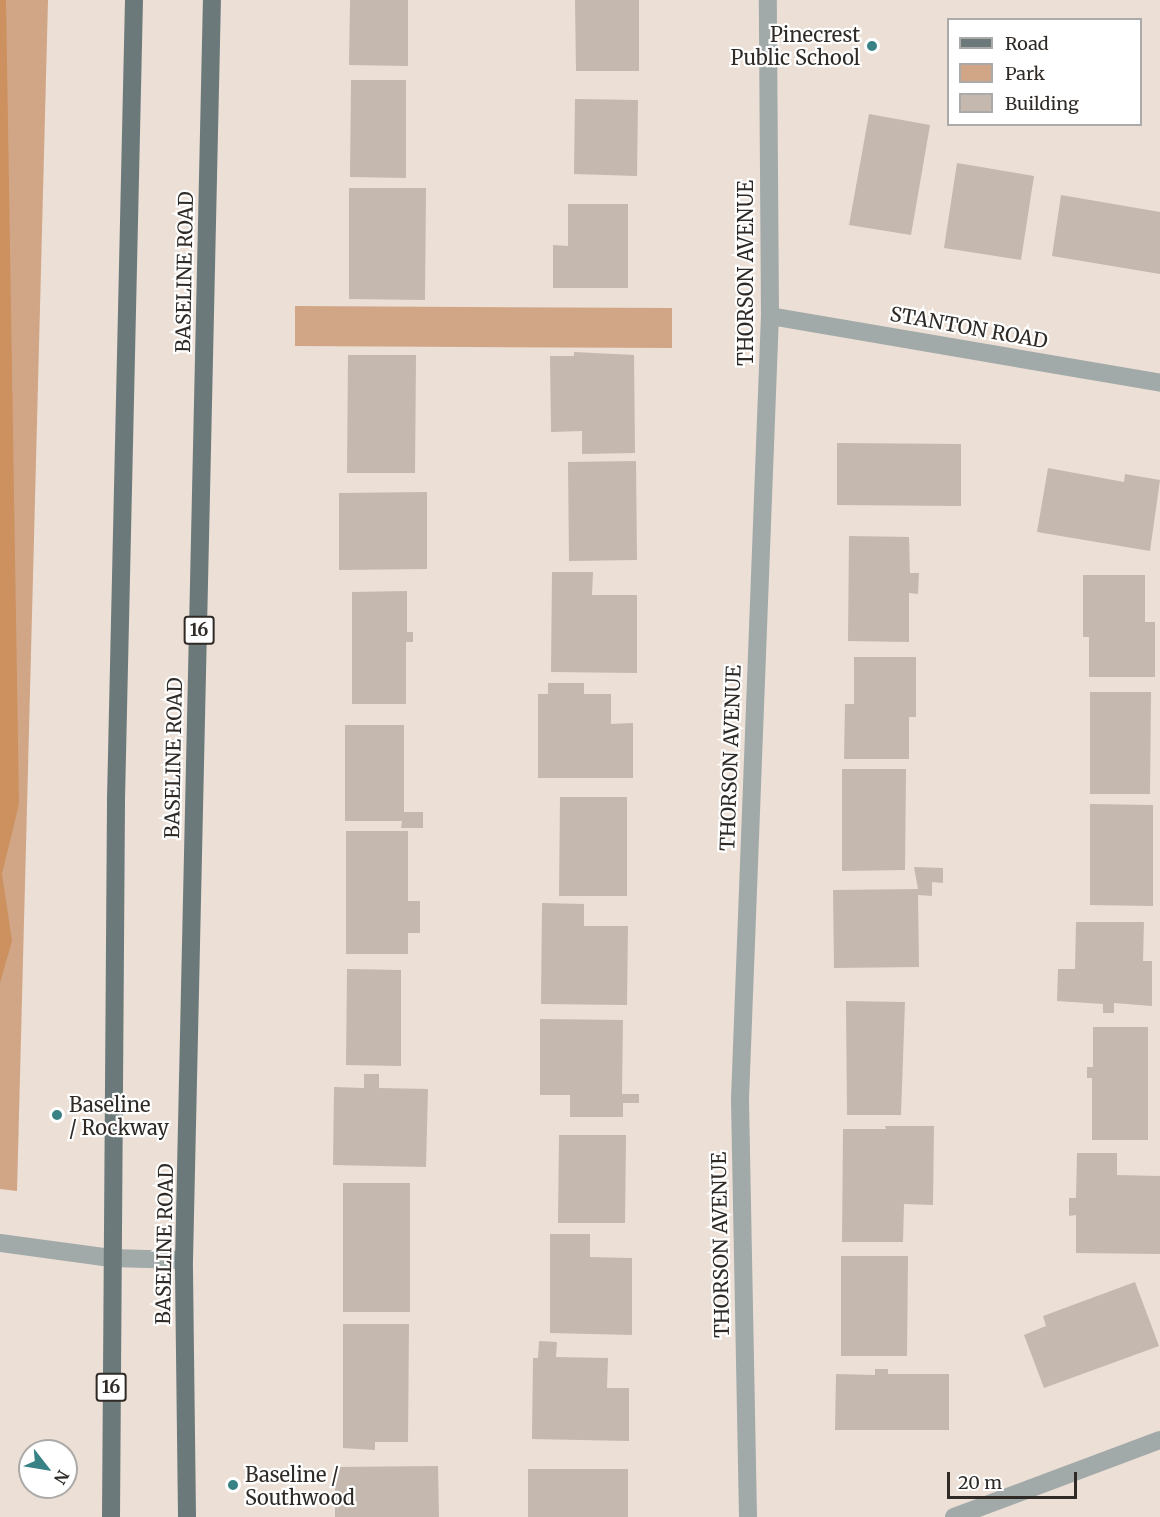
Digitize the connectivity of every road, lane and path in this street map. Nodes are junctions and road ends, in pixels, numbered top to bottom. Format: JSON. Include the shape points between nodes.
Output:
{"nodes":[{"id":1,"x":134,"y":0,"type":"edge"},
{"id":2,"x":212,"y":0,"type":"edge"},
{"id":3,"x":768,"y":0,"type":"edge"},
{"id":4,"x":770,"y":316,"type":"junction"},
{"id":5,"x":1160,"y":383,"type":"edge"},
{"id":6,"x":0,"y":1243,"type":"edge"},
{"id":7,"x":111,"y":1258,"type":"junction"},
{"id":8,"x":184,"y":1260,"type":"junction"},
{"id":9,"x":1160,"y":1440,"type":"edge"},
{"id":10,"x":111,"y":1517,"type":"edge"},
{"id":11,"x":187,"y":1517,"type":"edge"},
{"id":12,"x":748,"y":1517,"type":"edge"},
{"id":13,"x":954,"y":1517,"type":"edge"}],
"edges":[{"from":1,"to":7,"type":"main road","number":"16"},
{"from":2,"to":8,"type":"main road","name":"BASELINE ROAD","number":"16"},
{"from":3,"to":4,"type":"street","name":"THORSON AVENUE"},
{"from":4,"to":5,"type":"street","name":"STANTON ROAD"},
{"from":4,"to":12,"type":"street","name":"THORSON AVENUE","via":[[740,1099]]},
{"from":6,"to":7,"type":"street"},
{"from":7,"to":8,"type":"street"},
{"from":7,"to":10,"type":"main road","number":"16"},
{"from":8,"to":11,"type":"main road","name":"BASELINE ROAD","number":"16"},
{"from":9,"to":13,"type":"street"}]}
